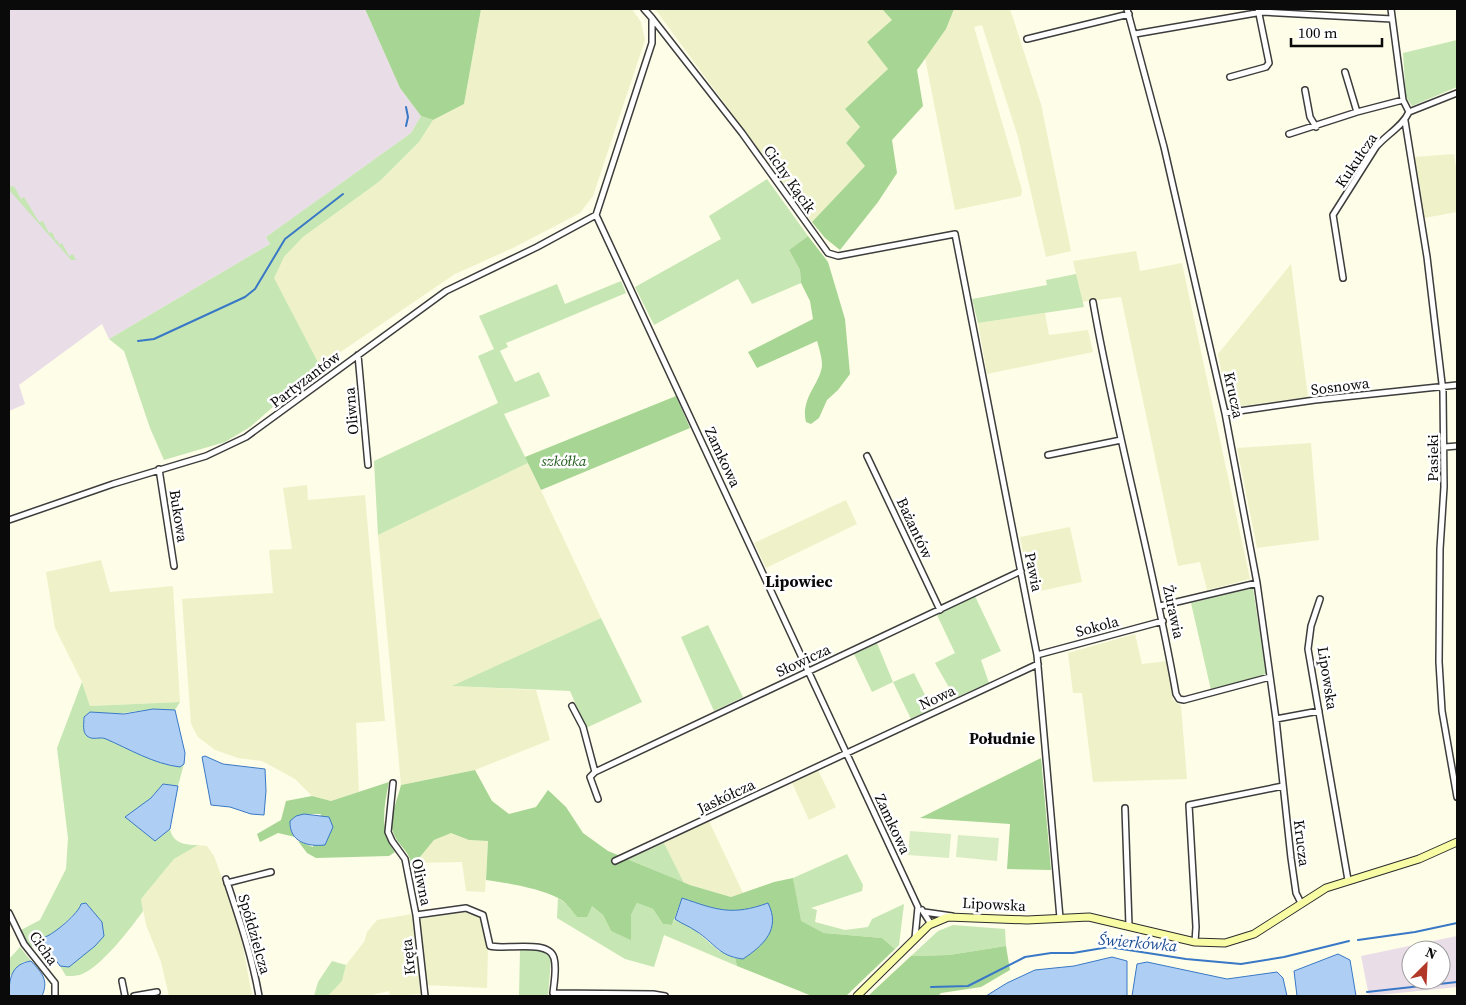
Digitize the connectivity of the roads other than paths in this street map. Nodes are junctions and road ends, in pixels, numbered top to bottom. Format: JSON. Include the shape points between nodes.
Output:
{"nodes":[{"id":1,"x":644,"y":9,"type":"edge"},
{"id":2,"x":1391,"y":9,"type":"edge"},
{"id":3,"x":1259,"y":10,"type":"edge"},
{"id":4,"x":1128,"y":11,"type":"edge"},
{"id":5,"x":652,"y":18,"type":"junction"},
{"id":6,"x":1392,"y":19,"type":"junction"},
{"id":7,"x":1135,"y":34,"type":"junction"},
{"id":8,"x":1027,"y":39,"type":"dead end"},
{"id":9,"x":1345,"y":72,"type":"dead end"},
{"id":10,"x":1230,"y":77,"type":"dead end"},
{"id":11,"x":1306,"y":90,"type":"dead end"},
{"id":12,"x":1457,"y":93,"type":"edge"},
{"id":13,"x":1403,"y":100,"type":"junction"},
{"id":14,"x":1358,"y":112,"type":"junction"},
{"id":15,"x":1409,"y":112,"type":"junction"},
{"id":16,"x":1405,"y":121,"type":"junction"},
{"id":17,"x":1316,"y":127,"type":"junction"},
{"id":18,"x":1289,"y":134,"type":"dead end"},
{"id":19,"x":596,"y":215,"type":"junction"},
{"id":20,"x":955,"y":234,"type":"joint"},
{"id":21,"x":1343,"y":278,"type":"dead end"},
{"id":22,"x":1092,"y":302,"type":"dead end"},
{"id":23,"x":358,"y":355,"type":"junction"},
{"id":24,"x":1457,"y":386,"type":"edge"},
{"id":25,"x":1442,"y":387,"type":"junction"},
{"id":26,"x":1225,"y":413,"type":"junction"},
{"id":27,"x":1121,"y":440,"type":"junction"},
{"id":28,"x":1457,"y":446,"type":"edge"},
{"id":29,"x":1445,"y":447,"type":"junction"},
{"id":30,"x":1048,"y":455,"type":"dead end"},
{"id":31,"x":868,"y":456,"type":"dead end"},
{"id":32,"x":368,"y":465,"type":"dead end"},
{"id":33,"x":159,"y":469,"type":"junction"},
{"id":34,"x":9,"y":520,"type":"edge"},
{"id":35,"x":174,"y":566,"type":"dead end"},
{"id":36,"x":1021,"y":570,"type":"junction"},
{"id":37,"x":1257,"y":583,"type":"junction"},
{"id":38,"x":1320,"y":599,"type":"dead end"},
{"id":39,"x":1160,"y":606,"type":"junction"},
{"id":40,"x":940,"y":610,"type":"junction"},
{"id":41,"x":1163,"y":621,"type":"junction"},
{"id":42,"x":1037,"y":655,"type":"junction"},
{"id":43,"x":1038,"y":664,"type":"junction"},
{"id":44,"x":809,"y":671,"type":"junction"},
{"id":45,"x":1270,"y":677,"type":"junction"},
{"id":46,"x":572,"y":706,"type":"dead end"},
{"id":47,"x":1319,"y":711,"type":"junction"},
{"id":48,"x":1276,"y":719,"type":"junction"},
{"id":49,"x":846,"y":753,"type":"junction"},
{"id":50,"x":595,"y":772,"type":"junction"},
{"id":51,"x":393,"y":783,"type":"dead end"},
{"id":52,"x":1283,"y":786,"type":"junction"},
{"id":53,"x":1457,"y":797,"type":"edge"},
{"id":54,"x":598,"y":799,"type":"dead end"},
{"id":55,"x":1125,"y":808,"type":"dead end"},
{"id":56,"x":1457,"y":842,"type":"edge"},
{"id":57,"x":615,"y":861,"type":"dead end"},
{"id":58,"x":271,"y":872,"type":"dead end"},
{"id":59,"x":1348,"y":880,"type":"junction"},
{"id":60,"x":1301,"y":902,"type":"junction"},
{"id":61,"x":918,"y":907,"type":"junction"},
{"id":62,"x":924,"y":912,"type":"junction"},
{"id":63,"x":9,"y":913,"type":"edge"},
{"id":64,"x":416,"y":915,"type":"junction"},
{"id":65,"x":918,"y":916,"type":"junction"},
{"id":66,"x":955,"y":916,"type":"junction"},
{"id":67,"x":1060,"y":918,"type":"junction"},
{"id":68,"x":930,"y":925,"type":"junction"},
{"id":69,"x":1129,"y":926,"type":"junction"},
{"id":70,"x":915,"y":939,"type":"junction"},
{"id":71,"x":1195,"y":942,"type":"junction"},
{"id":72,"x":122,"y":980,"type":"dead end"},
{"id":73,"x":157,"y":992,"type":"dead end"},
{"id":74,"x":553,"y":995,"type":"edge"},
{"id":75,"x":55,"y":996,"type":"edge"},
{"id":76,"x":125,"y":996,"type":"edge"},
{"id":77,"x":134,"y":996,"type":"edge"},
{"id":78,"x":259,"y":996,"type":"edge"},
{"id":79,"x":425,"y":996,"type":"edge"},
{"id":80,"x":665,"y":996,"type":"edge"},
{"id":81,"x":857,"y":996,"type":"edge"}],
"edges":[{"from":1,"to":5,"type":"street"},
{"from":2,"to":6,"type":"street"},
{"from":3,"to":6,"type":"street"},
{"from":3,"to":7,"type":"street"},
{"from":3,"to":10,"type":"street","via":[[1269,63],[1266,67]]},
{"from":4,"to":7,"type":"street","name":"Krucza"},
{"from":4,"to":8,"type":"street","name":"Krucza"},
{"from":5,"to":19,"type":"street","via":[[652,43]]},
{"from":5,"to":20,"type":"street","name":"Cichy Kącik","via":[[742,133],[828,253],[838,256]]},
{"from":6,"to":13,"type":"street"},
{"from":7,"to":26,"type":"street","name":"Krucza","via":[[1200,296]]},
{"from":9,"to":14,"type":"street"},
{"from":11,"to":17,"type":"street","via":[[1310,117]]},
{"from":12,"to":15,"type":"street"},
{"from":13,"to":14,"type":"street"},
{"from":13,"to":15,"type":"street"},
{"from":14,"to":17,"type":"street"},
{"from":15,"to":16,"type":"street","name":"Kukułcza"},
{"from":16,"to":21,"type":"street","name":"Kukułcza","via":[[1376,147],[1333,215]]},
{"from":16,"to":25,"type":"street","name":"Pasieki","via":[[1427,257]]},
{"from":17,"to":18,"type":"street"},
{"from":19,"to":23,"type":"street","name":"Partyzantów","via":[[446,291]]},
{"from":19,"to":44,"type":"street","name":"Zamkowa"},
{"from":20,"to":36,"type":"street","name":"Pawia"},
{"from":22,"to":27,"type":"street","name":"Żurawia"},
{"from":23,"to":32,"type":"street","name":"Oliwna"},
{"from":23,"to":33,"type":"street","name":"Partyzantów","via":[[246,437],[206,456]]},
{"from":24,"to":25,"type":"street","name":"Sosnowa"},
{"from":25,"to":26,"type":"street","name":"Sosnowa"},
{"from":25,"to":29,"type":"street","name":"Pasieki"},
{"from":26,"to":37,"type":"street","name":"Krucza"},
{"from":27,"to":30,"type":"street"},
{"from":27,"to":39,"type":"street","name":"Żurawia"},
{"from":28,"to":29,"type":"street"},
{"from":29,"to":53,"type":"street","name":"Pasieki","via":[[1439,662],[1442,711]]},
{"from":31,"to":40,"type":"street","name":"Bażantów"},
{"from":33,"to":34,"type":"street","name":"Partyzantów"},
{"from":33,"to":35,"type":"street","name":"Bukowa"},
{"from":36,"to":40,"type":"street","name":"Słowicza"},
{"from":36,"to":42,"type":"street","name":"Pawia"},
{"from":37,"to":39,"type":"street"},
{"from":37,"to":45,"type":"street","name":"Krucza"},
{"from":38,"to":47,"type":"street","name":"Lipowska","via":[[1308,648]]},
{"from":39,"to":41,"type":"street","name":"Żurawia"},
{"from":40,"to":44,"type":"street","name":"Słowicza"},
{"from":41,"to":42,"type":"street","name":"Sokola"},
{"from":41,"to":45,"type":"street","name":"Żurawia","via":[[1176,694],[1180,699]]},
{"from":42,"to":43,"type":"street","name":"Pawia"},
{"from":43,"to":49,"type":"street","name":"Nowa"},
{"from":43,"to":67,"type":"street","name":"Pawia"},
{"from":44,"to":49,"type":"street","name":"Zamkowa"},
{"from":44,"to":50,"type":"street","name":"Słowicza"},
{"from":45,"to":48,"type":"street","name":"Krucza"},
{"from":46,"to":50,"type":"street","via":[[583,727]]},
{"from":47,"to":48,"type":"street"},
{"from":47,"to":59,"type":"street","name":"Lipowska"},
{"from":48,"to":52,"type":"street","name":"Krucza"},
{"from":49,"to":57,"type":"street","name":"Jaskółcza"},
{"from":49,"to":61,"type":"street","name":"Zamkowa"},
{"from":50,"to":54,"type":"street","via":[[590,777]]},
{"from":51,"to":64,"type":"street","name":"Oliwna","via":[[388,832],[406,859]]},
{"from":52,"to":60,"type":"street","name":"Krucza","via":[[1296,893]]},
{"from":52,"to":71,"type":"street","via":[[1189,805]]},
{"from":55,"to":69,"type":"street"},
{"from":56,"to":59,"type":"street","name":"Lipowska","via":[[1420,859]]},
{"from":58,"to":78,"type":"street","name":"Spółdzielcza","via":[[226,881],[243,927]]},
{"from":59,"to":60,"type":"street","name":"Lipowska"},
{"from":60,"to":71,"type":"street","name":"Lipowska","via":[[1240,940]]},
{"from":61,"to":62,"type":"street","name":"Zamkowa"},
{"from":61,"to":65,"type":"street","name":"Zamkowa"},
{"from":62,"to":66,"type":"street"},
{"from":62,"to":68,"type":"street","name":"Zamkowa"},
{"from":63,"to":75,"type":"street","name":"Cicha","via":[[24,944],[55,983]]},
{"from":64,"to":74,"type":"street","name":"Oliwna","via":[[466,908],[483,915],[490,946],[539,946],[549,951],[554,958]]},
{"from":64,"to":79,"type":"street","name":"Kręta"},
{"from":65,"to":68,"type":"street"},
{"from":65,"to":70,"type":"street","name":"Zamkowa"},
{"from":66,"to":67,"type":"street","name":"Lipowska","via":[[1027,920]]},
{"from":66,"to":68,"type":"street","name":"Lipowska","via":[[941,918]]},
{"from":67,"to":69,"type":"street","name":"Lipowska","via":[[1089,917]]},
{"from":68,"to":70,"type":"street","name":"Lipowska"},
{"from":69,"to":71,"type":"street","name":"Lipowska"},
{"from":70,"to":81,"type":"street","name":"Lipowska"},
{"from":72,"to":76,"type":"street"},
{"from":73,"to":77,"type":"street"},
{"from":74,"to":80,"type":"street","name":"Oliwna"}]}
